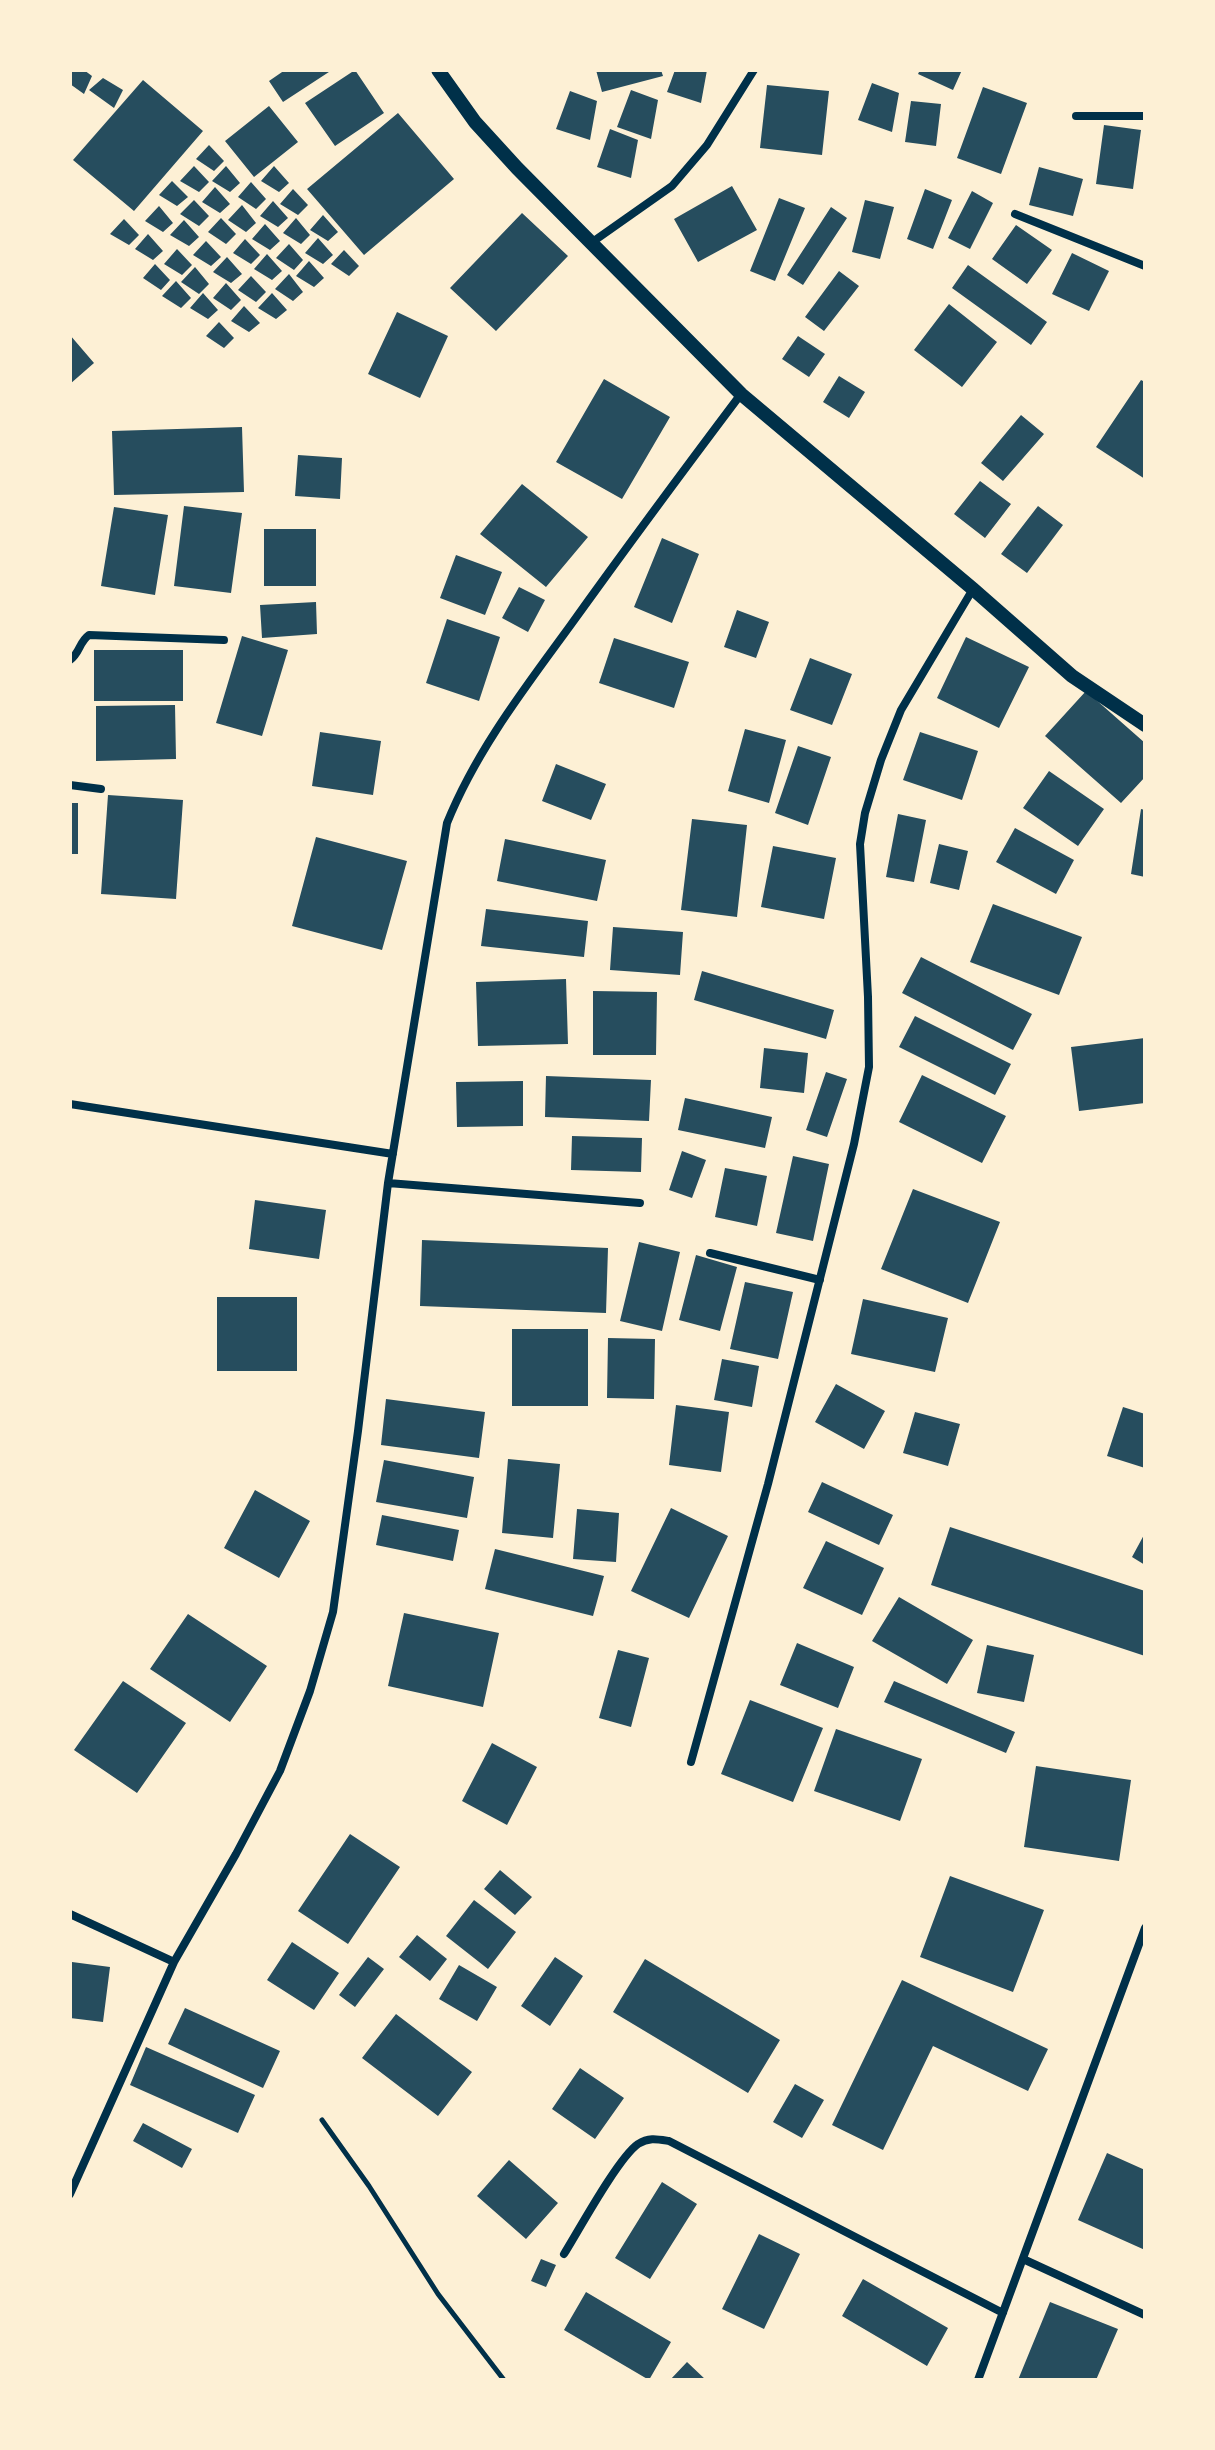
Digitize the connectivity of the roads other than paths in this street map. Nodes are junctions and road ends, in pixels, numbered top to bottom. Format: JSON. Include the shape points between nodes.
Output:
{"nodes":[{"id":1,"x":438,"y":70,"type":"edge"},
{"id":2,"x":754,"y":70,"type":"edge"},
{"id":3,"x":1076,"y":116,"type":"dead end"},
{"id":4,"x":1145,"y":116,"type":"edge"},
{"id":5,"x":1015,"y":214,"type":"dead end"},
{"id":6,"x":591,"y":243,"type":"junction"},
{"id":7,"x":1145,"y":266,"type":"edge"},
{"id":8,"x":741,"y":394,"type":"junction"},
{"id":9,"x":973,"y":589,"type":"junction"},
{"id":10,"x":224,"y":640,"type":"dead end"},
{"id":11,"x":70,"y":660,"type":"edge"},
{"id":12,"x":1145,"y":725,"type":"edge"},
{"id":13,"x":70,"y":785,"type":"edge"},
{"id":14,"x":101,"y":789,"type":"dead end"},
{"id":15,"x":70,"y":1104,"type":"edge"},
{"id":16,"x":393,"y":1154,"type":"junction"},
{"id":17,"x":388,"y":1183,"type":"junction"},
{"id":18,"x":640,"y":1203,"type":"dead end"},
{"id":19,"x":710,"y":1253,"type":"dead end"},
{"id":20,"x":820,"y":1280,"type":"junction"},
{"id":21,"x":691,"y":1762,"type":"dead end"},
{"id":22,"x":70,"y":1914,"type":"edge"},
{"id":23,"x":1145,"y":1928,"type":"edge"},
{"id":24,"x":174,"y":1962,"type":"junction"},
{"id":25,"x":70,"y":2194,"type":"edge"},
{"id":26,"x":564,"y":2254,"type":"dead end"},
{"id":27,"x":1023,"y":2259,"type":"junction"},
{"id":28,"x":1003,"y":2313,"type":"junction"},
{"id":29,"x":1145,"y":2315,"type":"edge"},
{"id":30,"x":978,"y":2380,"type":"edge"}],
"edges":[{"from":1,"to":6,"type":"street","via":[[475,122]]},
{"from":2,"to":6,"type":"street","via":[[707,145],[672,186]]},
{"from":3,"to":4,"type":"street"},
{"from":5,"to":7,"type":"street"},
{"from":6,"to":8,"type":"street"},
{"from":8,"to":9,"type":"street"},
{"from":8,"to":16,"type":"street","via":[[538,670],[462,786],[447,823]]},
{"from":9,"to":12,"type":"street","via":[[1072,676]]},
{"from":9,"to":20,"type":"street","via":[[901,710],[865,813],[860,844],[869,1067]]},
{"from":10,"to":11,"type":"street","via":[[89,635]]},
{"from":13,"to":14,"type":"street"},
{"from":15,"to":16,"type":"street"},
{"from":16,"to":17,"type":"street"},
{"from":17,"to":18,"type":"street"},
{"from":17,"to":24,"type":"street","via":[[333,1612],[280,1771]]},
{"from":19,"to":20,"type":"street"},
{"from":20,"to":21,"type":"street"},
{"from":22,"to":24,"type":"street"},
{"from":23,"to":27,"type":"street"},
{"from":24,"to":25,"type":"street"},
{"from":26,"to":28,"type":"street","via":[[619,2166],[636,2145],[651,2138],[669,2141]]},
{"from":27,"to":28,"type":"street"},
{"from":27,"to":29,"type":"street"},
{"from":28,"to":30,"type":"street"}]}
